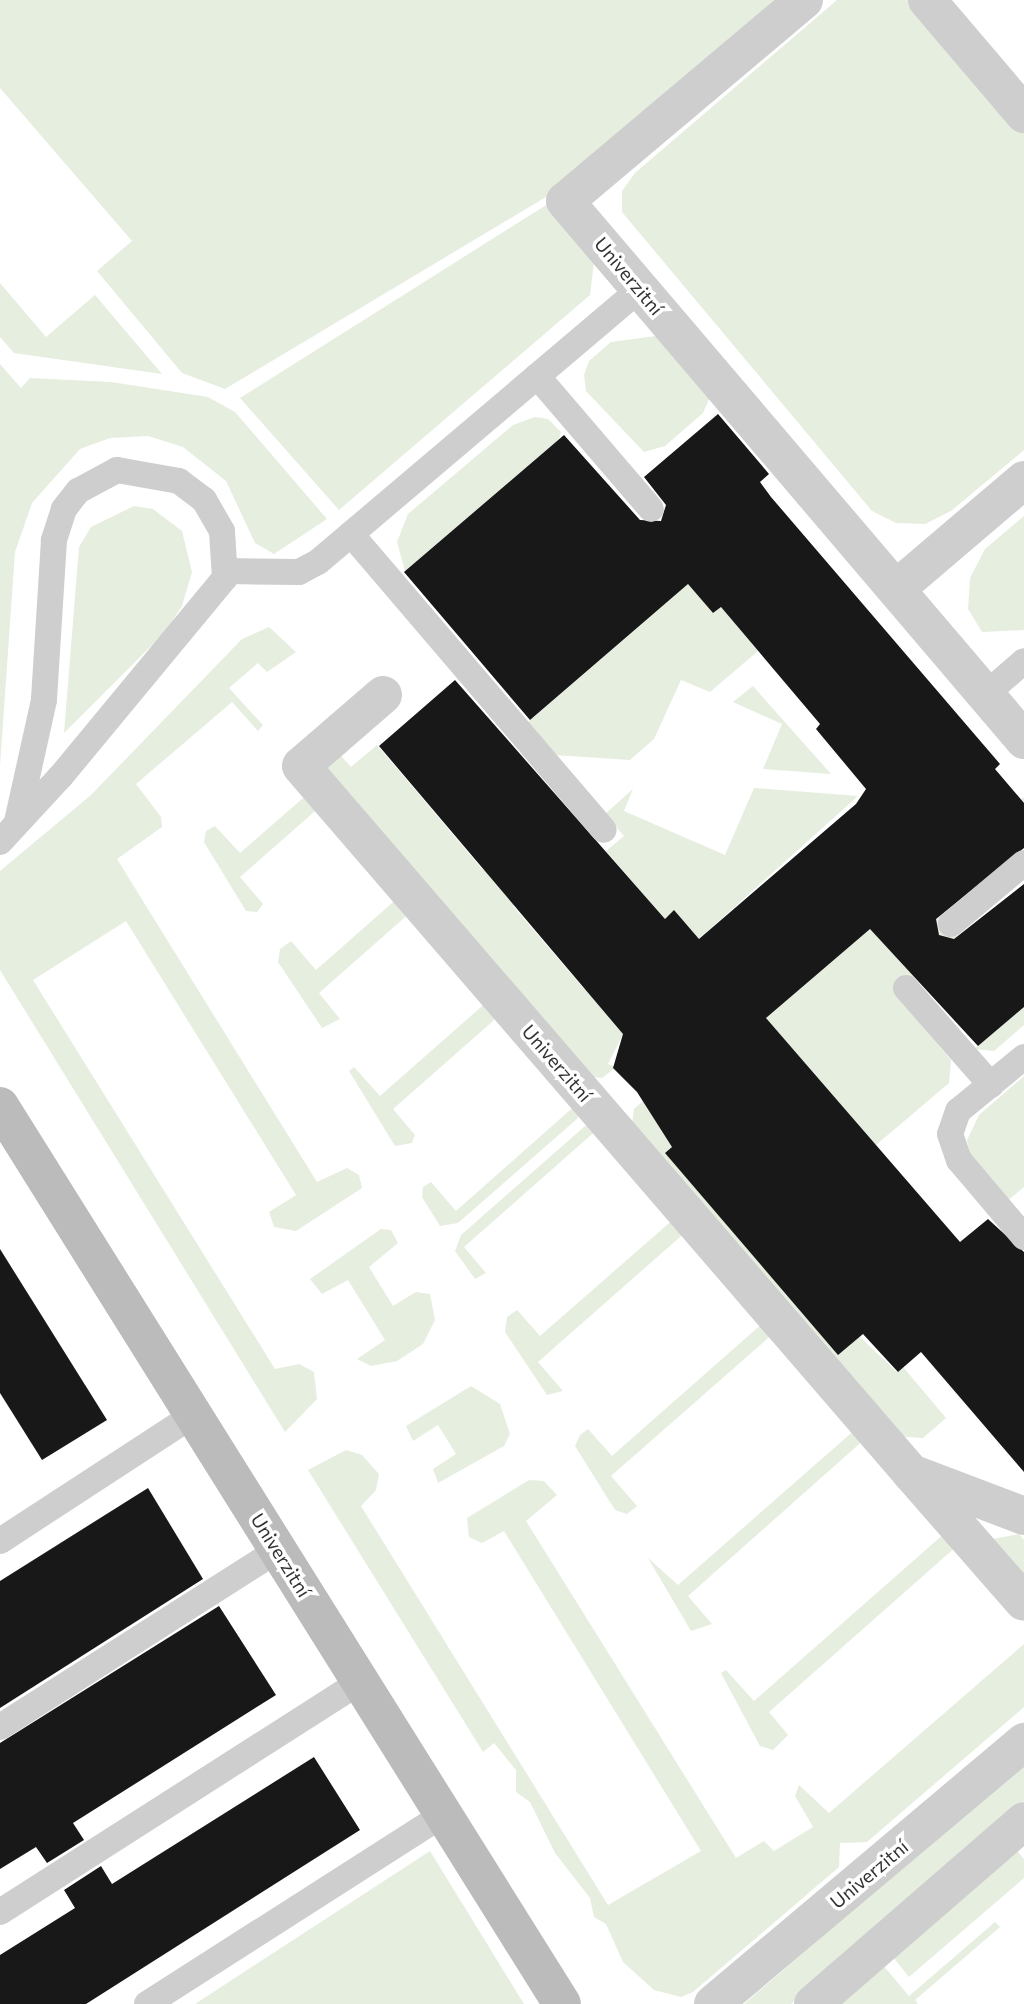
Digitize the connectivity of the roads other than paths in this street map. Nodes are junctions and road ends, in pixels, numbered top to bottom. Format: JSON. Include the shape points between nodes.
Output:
{"nodes":[{"id":1,"x":804,"y":0,"type":"edge"},
{"id":2,"x":927,"y":0,"type":"edge"},
{"id":3,"x":1024,"y":114,"type":"edge"},
{"id":4,"x":640,"y":289,"type":"junction"},
{"id":5,"x":537,"y":376,"type":"junction"},
{"id":6,"x":1024,"y":480,"type":"edge"},
{"id":7,"x":651,"y":509,"type":"dead end"},
{"id":8,"x":351,"y":534,"type":"junction"},
{"id":9,"x":227,"y":571,"type":"junction"},
{"id":10,"x":897,"y":589,"type":"junction"},
{"id":11,"x":1024,"y":661,"type":"edge"},
{"id":12,"x":986,"y":694,"type":"junction"},
{"id":13,"x":383,"y":695,"type":"dead end"},
{"id":14,"x":1024,"y":740,"type":"edge"},
{"id":15,"x":604,"y":830,"type":"dead end"},
{"id":16,"x":9,"y":832,"type":"edge"},
{"id":17,"x":1024,"y":863,"type":"edge"},
{"id":18,"x":951,"y":925,"type":"dead end"},
{"id":19,"x":906,"y":988,"type":"dead end"},
{"id":20,"x":1024,"y":1057,"type":"edge"},
{"id":21,"x":990,"y":1085,"type":"junction"},
{"id":22,"x":0,"y":1106,"type":"edge"},
{"id":23,"x":1024,"y":1237,"type":"edge"},
{"id":24,"x":193,"y":1415,"type":"junction"},
{"id":25,"x":911,"y":1473,"type":"junction"},
{"id":26,"x":1024,"y":1516,"type":"edge"},
{"id":27,"x":0,"y":1541,"type":"edge"},
{"id":28,"x":278,"y":1550,"type":"junction"},
{"id":29,"x":1024,"y":1602,"type":"edge"},
{"id":30,"x":360,"y":1682,"type":"junction"},
{"id":31,"x":0,"y":1727,"type":"edge"},
{"id":32,"x":1024,"y":1742,"type":"edge"},
{"id":33,"x":443,"y":1815,"type":"junction"},
{"id":34,"x":1024,"y":1821,"type":"edge"},
{"id":35,"x":0,"y":1912,"type":"edge"},
{"id":36,"x":147,"y":2004,"type":"edge"},
{"id":37,"x":562,"y":2004,"type":"edge"},
{"id":38,"x":713,"y":2004,"type":"edge"},
{"id":39,"x":813,"y":2004,"type":"edge"}],
"edges":[{"from":1,"to":4,"type":"street","name":"Univerzitní","via":[[565,201]]},
{"from":2,"to":3,"type":"street"},
{"from":4,"to":5,"type":"lane"},
{"from":4,"to":10,"type":"street","name":"Univerzitní"},
{"from":5,"to":7,"type":"lane"},
{"from":5,"to":8,"type":"lane"},
{"from":6,"to":10,"type":"street"},
{"from":8,"to":9,"type":"lane","via":[[299,572]]},
{"from":8,"to":15,"type":"lane"},
{"from":9,"to":16,"type":"lane","via":[[219,590]]},
{"from":9,"to":16,"type":"lane","via":[[227,549],[212,512],[179,481],[117,470],[78,491],[64,509],[54,540],[44,700]]},
{"from":10,"to":12,"type":"street","name":"Univerzitní"},
{"from":11,"to":12,"type":"lane"},
{"from":12,"to":14,"type":"street","name":"Univerzitní"},
{"from":13,"to":25,"type":"street","name":"Univerzitní","via":[[301,766]]},
{"from":17,"to":18,"type":"lane"},
{"from":19,"to":21,"type":"lane"},
{"from":20,"to":21,"type":"lane"},
{"from":21,"to":23,"type":"lane","via":[[958,1111],[951,1140],[959,1160]]},
{"from":22,"to":24,"type":"street","name":"Univerzitní"},
{"from":24,"to":27,"type":"lane"},
{"from":24,"to":28,"type":"street","name":"Univerzitní"},
{"from":25,"to":26,"type":"street","name":"Univerzitní"},
{"from":25,"to":29,"type":"street","name":"Univerzitní"},
{"from":28,"to":30,"type":"street","name":"Univerzitní"},
{"from":28,"to":31,"type":"lane"},
{"from":30,"to":33,"type":"street","name":"Univerzitní"},
{"from":30,"to":35,"type":"lane"},
{"from":32,"to":38,"type":"street","name":"Univerzitní"},
{"from":33,"to":36,"type":"lane"},
{"from":33,"to":37,"type":"street","name":"Univerzitní"},
{"from":34,"to":39,"type":"street"}]}
